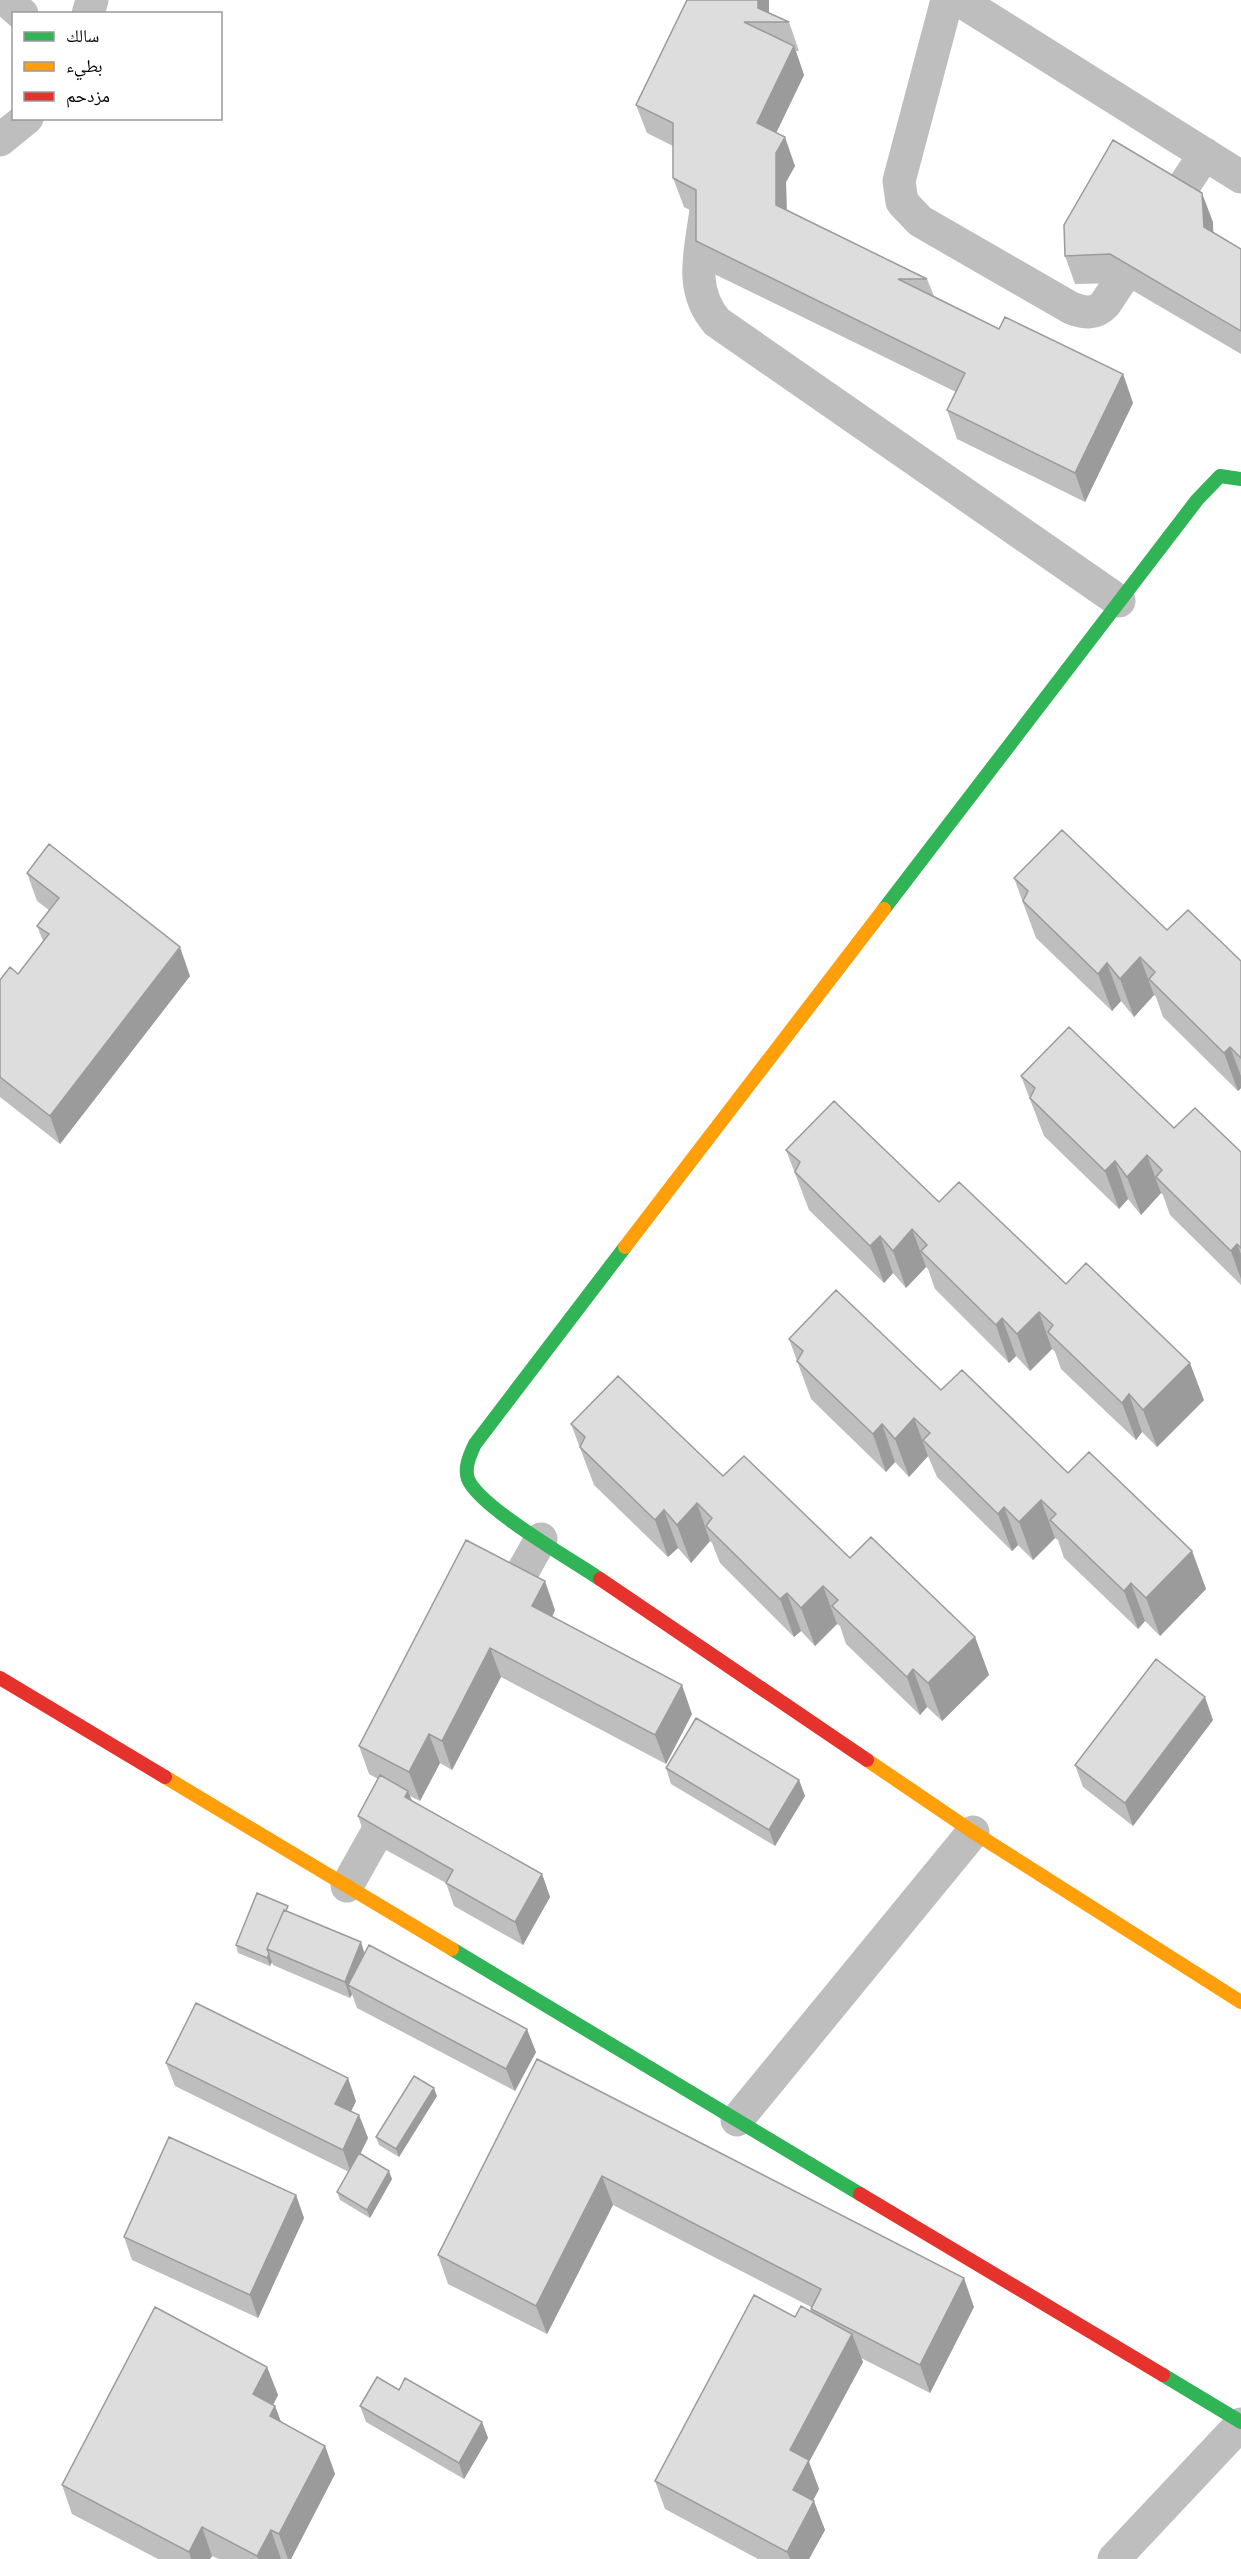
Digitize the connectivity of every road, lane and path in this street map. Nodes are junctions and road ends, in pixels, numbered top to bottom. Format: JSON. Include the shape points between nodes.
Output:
{"nodes":[{"id":1,"x":6,"y":0,"type":"edge"},
{"id":2,"x":947,"y":0,"type":"edge"},
{"id":3,"x":959,"y":0,"type":"edge"},
{"id":4,"x":20,"y":12,"type":"edge"},
{"id":5,"x":25,"y":120,"type":"edge"},
{"id":6,"x":0,"y":140,"type":"edge"},
{"id":7,"x":1205,"y":154,"type":"junction"},
{"id":8,"x":1241,"y":177,"type":"edge"},
{"id":9,"x":710,"y":182,"type":"edge"},
{"id":10,"x":1241,"y":479,"type":"edge"},
{"id":11,"x":1119,"y":601,"type":"junction"},
{"id":12,"x":541,"y":1539,"type":"junction"},
{"id":13,"x":484,"y":1641,"type":"edge"},
{"id":14,"x":0,"y":1678,"type":"edge"},
{"id":15,"x":410,"y":1774,"type":"edge"},
{"id":16,"x":973,"y":1832,"type":"junction"},
{"id":17,"x":347,"y":1886,"type":"junction"},
{"id":18,"x":1241,"y":2002,"type":"edge"},
{"id":19,"x":737,"y":2120,"type":"junction"},
{"id":20,"x":1241,"y":2423,"type":"edge"},
{"id":21,"x":1114,"y":2559,"type":"edge"}],
"edges":[{"from":1,"to":4,"type":"street"},
{"from":2,"to":7,"type":"street","via":[[899,181],[902,202],[920,221],[1071,308],[1095,312],[1105,304]]},
{"from":3,"to":7,"type":"street"},
{"from":5,"to":6,"type":"street"},
{"from":7,"to":8,"type":"street"},
{"from":9,"to":11,"type":"street","via":[[699,281],[701,298],[717,322]]},
{"from":10,"to":11,"type":"street","via":[[1220,476],[1211,484]]},
{"from":11,"to":12,"type":"street","via":[[475,1444],[466,1463],[469,1484],[495,1508]]},
{"from":12,"to":13,"type":"street"},
{"from":12,"to":16,"type":"street"},
{"from":14,"to":17,"type":"street"},
{"from":15,"to":17,"type":"street"},
{"from":16,"to":18,"type":"street"},
{"from":16,"to":19,"type":"street"},
{"from":17,"to":19,"type":"street"},
{"from":19,"to":20,"type":"street"},
{"from":20,"to":21,"type":"street"}]}
